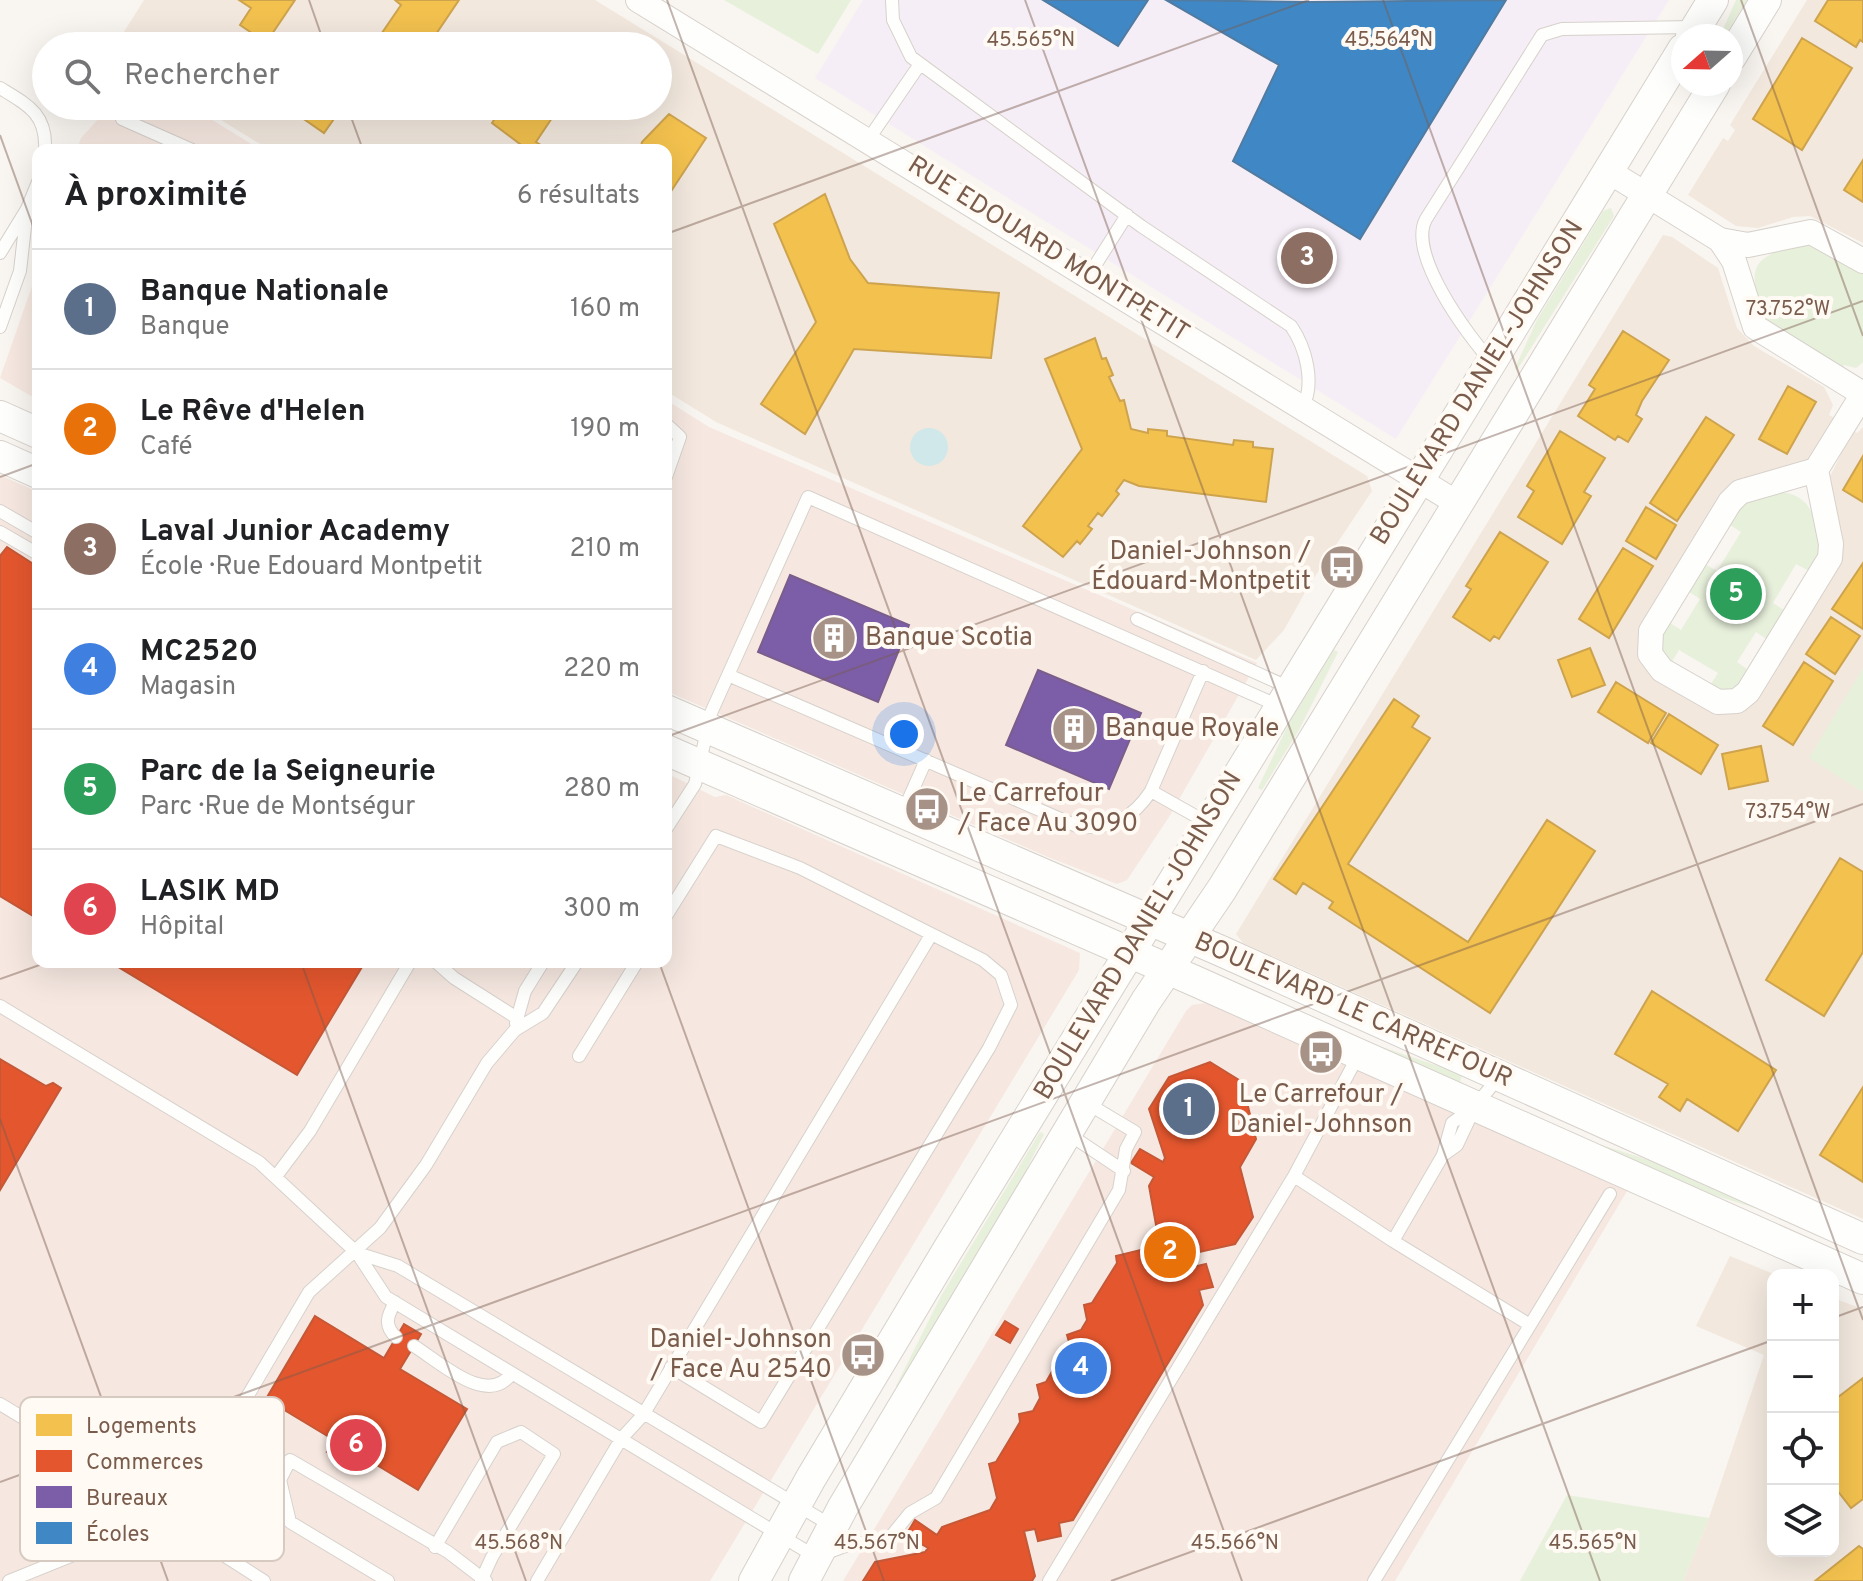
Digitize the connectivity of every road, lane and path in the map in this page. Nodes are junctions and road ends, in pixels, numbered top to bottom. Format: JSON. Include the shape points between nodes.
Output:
{"nodes":[{"id":1,"x":638,"y":0,"type":"edge"},
{"id":2,"x":892,"y":0,"type":"edge"},
{"id":3,"x":1713,"y":0,"type":"edge"},
{"id":4,"x":1766,"y":0,"type":"edge"},
{"id":5,"x":1698,"y":24,"type":"edge"},
{"id":6,"x":1671,"y":36,"type":"edge"},
{"id":7,"x":1743,"y":37,"type":"edge"},
{"id":8,"x":920,"y":64,"type":"junction"},
{"id":9,"x":1671,"y":68,"type":"edge"},
{"id":10,"x":0,"y":88,"type":"edge"},
{"id":11,"x":1708,"y":96,"type":"edge"},
{"id":12,"x":32,"y":108,"type":"edge"},
{"id":13,"x":41,"y":120,"type":"edge"},
{"id":14,"x":124,"y":120,"type":"edge"},
{"id":15,"x":868,"y":140,"type":"junction"},
{"id":16,"x":45,"y":144,"type":"edge"},
{"id":17,"x":178,"y":144,"type":"edge"},
{"id":18,"x":1608,"y":171,"type":"junction"},
{"id":19,"x":1647,"y":195,"type":"junction"},
{"id":20,"x":32,"y":197,"type":"edge"},
{"id":21,"x":27,"y":209,"type":"junction"},
{"id":22,"x":1127,"y":215,"type":"junction"},
{"id":23,"x":1720,"y":240,"type":"junction"},
{"id":24,"x":0,"y":253,"type":"edge"},
{"id":25,"x":1863,"y":261,"type":"edge"},
{"id":26,"x":1089,"y":275,"type":"junction"},
{"id":27,"x":0,"y":327,"type":"edge"},
{"id":28,"x":1491,"y":362,"type":"junction"},
{"id":29,"x":1863,"y":394,"type":"edge"},
{"id":30,"x":1303,"y":407,"type":"junction"},
{"id":31,"x":0,"y":416,"type":"edge"},
{"id":32,"x":32,"y":430,"type":"edge"},
{"id":33,"x":672,"y":430,"type":"edge"},
{"id":34,"x":0,"y":456,"type":"edge"},
{"id":35,"x":672,"y":460,"type":"edge"},
{"id":36,"x":32,"y":470,"type":"edge"},
{"id":37,"x":1816,"y":470,"type":"junction"},
{"id":38,"x":1418,"y":479,"type":"junction"},
{"id":39,"x":1457,"y":503,"type":"junction"},
{"id":40,"x":0,"y":511,"type":"edge"},
{"id":41,"x":32,"y":530,"type":"edge"},
{"id":42,"x":0,"y":532,"type":"edge"},
{"id":43,"x":32,"y":551,"type":"edge"},
{"id":44,"x":1137,"y":619,"type":"dead end"},
{"id":45,"x":1203,"y":671,"type":"junction"},
{"id":46,"x":728,"y":675,"type":"junction"},
{"id":47,"x":1285,"y":697,"type":"junction"},
{"id":48,"x":672,"y":719,"type":"edge"},
{"id":49,"x":688,"y":742,"type":"edge"},
{"id":50,"x":926,"y":760,"type":"junction"},
{"id":51,"x":1151,"y":791,"type":"junction"},
{"id":52,"x":902,"y":813,"type":"junction"},
{"id":53,"x":672,"y":820,"type":"edge"},
{"id":54,"x":1208,"y":823,"type":"junction"},
{"id":55,"x":672,"y":906,"type":"edge"},
{"id":56,"x":1148,"y":921,"type":"junction"},
{"id":57,"x":931,"y":935,"type":"junction"},
{"id":58,"x":1190,"y":938,"type":"junction"},
{"id":59,"x":1128,"y":954,"type":"junction"},
{"id":60,"x":406,"y":968,"type":"edge"},
{"id":61,"x":443,"y":968,"type":"edge"},
{"id":62,"x":539,"y":968,"type":"edge"},
{"id":63,"x":573,"y":968,"type":"edge"},
{"id":64,"x":633,"y":968,"type":"edge"},
{"id":65,"x":1167,"y":970,"type":"junction"},
{"id":66,"x":0,"y":1006,"type":"edge"},
{"id":67,"x":516,"y":1024,"type":"junction"},
{"id":68,"x":1360,"y":1054,"type":"junction"},
{"id":69,"x":579,"y":1056,"type":"dead end"},
{"id":70,"x":1499,"y":1077,"type":"junction"},
{"id":71,"x":1085,"y":1102,"type":"junction"},
{"id":72,"x":1475,"y":1106,"type":"junction"},
{"id":73,"x":1067,"y":1133,"type":"junction"},
{"id":74,"x":1124,"y":1171,"type":"junction"},
{"id":75,"x":277,"y":1175,"type":"junction"},
{"id":76,"x":1294,"y":1176,"type":"junction"},
{"id":77,"x":1610,"y":1194,"type":"dead end"},
{"id":78,"x":1863,"y":1239,"type":"edge"},
{"id":79,"x":1393,"y":1241,"type":"junction"},
{"id":80,"x":357,"y":1253,"type":"junction"},
{"id":81,"x":1863,"y":1279,"type":"edge"},
{"id":82,"x":395,"y":1302,"type":"junction"},
{"id":83,"x":1530,"y":1325,"type":"junction"},
{"id":84,"x":396,"y":1337,"type":"dead end"},
{"id":85,"x":414,"y":1346,"type":"dead end"},
{"id":86,"x":671,"y":1367,"type":"junction"},
{"id":87,"x":512,"y":1373,"type":"junction"},
{"id":88,"x":248,"y":1397,"type":"edge"},
{"id":89,"x":0,"y":1404,"type":"edge"},
{"id":90,"x":643,"y":1415,"type":"junction"},
{"id":91,"x":20,"y":1416,"type":"edge"},
{"id":92,"x":621,"y":1439,"type":"junction"},
{"id":93,"x":284,"y":1472,"type":"edge"},
{"id":94,"x":284,"y":1497,"type":"edge"},
{"id":95,"x":797,"y":1504,"type":"junction"},
{"id":96,"x":833,"y":1526,"type":"junction"},
{"id":97,"x":781,"y":1536,"type":"junction"},
{"id":98,"x":435,"y":1547,"type":"junction"},
{"id":99,"x":59,"y":1561,"type":"edge"},
{"id":100,"x":236,"y":1561,"type":"edge"},
{"id":101,"x":239,"y":1563,"type":"joint"},
{"id":102,"x":810,"y":1569,"type":"edge"},
{"id":103,"x":483,"y":1580,"type":"edge"},
{"id":104,"x":9,"y":1581,"type":"edge"},
{"id":105,"x":264,"y":1581,"type":"edge"},
{"id":106,"x":388,"y":1581,"type":"edge"},
{"id":107,"x":537,"y":1581,"type":"edge"},
{"id":108,"x":754,"y":1581,"type":"edge"},
{"id":109,"x":1049,"y":1581,"type":"edge"},
{"id":110,"x":1374,"y":1581,"type":"edge"}],
"edges":[{"from":1,"to":15,"type":"street","name":"RUE EDOUARD MONTPETIT"},
{"from":2,"to":8,"type":"lane","via":[[893,20],[905,49]]},
{"from":3,"to":5,"type":"street","name":"BOULEVARD DANIEL-JOHNSON"},
{"from":4,"to":7,"type":"street"},
{"from":6,"to":28,"type":"lane","via":[[1562,29],[1542,35],[1426,219],[1421,237],[1426,257],[1461,325]]},
{"from":8,"to":15,"type":"lane"},
{"from":8,"to":22,"type":"lane"},
{"from":9,"to":18,"type":"street","name":"BOULEVARD DANIEL-JOHNSON"},
{"from":10,"to":12,"type":"lane"},
{"from":11,"to":19,"type":"street","name":"BOULEVARD DANIEL-JOHNSON"},
{"from":13,"to":16,"type":"lane"},
{"from":14,"to":17,"type":"lane"},
{"from":15,"to":26,"type":"street","name":"RUE EDOUARD MONTPETIT"},
{"from":18,"to":19,"type":"street"},
{"from":18,"to":28,"type":"street","name":"BOULEVARD DANIEL-JOHNSON"},
{"from":19,"to":23,"type":"street"},
{"from":19,"to":39,"type":"street","name":"BOULEVARD DANIEL-JOHNSON"},
{"from":20,"to":21,"type":"lane"},
{"from":21,"to":24,"type":"lane"},
{"from":21,"to":27,"type":"lane","via":[[18,282]]},
{"from":22,"to":26,"type":"lane"},
{"from":22,"to":30,"type":"lane","via":[[1291,326],[1310,381]]},
{"from":23,"to":25,"type":"street","via":[[1748,245],[1811,232]]},
{"from":23,"to":29,"type":"street","via":[[1738,270],[1755,327]]},
{"from":26,"to":30,"type":"street","name":"RUE EDOUARD MONTPETIT"},
{"from":28,"to":38,"type":"street","name":"BOULEVARD DANIEL-JOHNSON"},
{"from":29,"to":37,"type":"street"},
{"from":30,"to":38,"type":"street","name":"RUE EDOUARD MONTPETIT"},
{"from":31,"to":32,"type":"street"},
{"from":33,"to":35,"type":"lane","via":[[680,437]]},
{"from":34,"to":36,"type":"street"},
{"from":37,"to":37,"type":"street","via":[[1740,492],[1730,502],[1651,631],[1650,654],[1662,670],[1718,702],[1737,701],[1754,685],[1830,558]]},
{"from":38,"to":39,"type":"street","name":"RUE EDOUARD MONTPETIT"},
{"from":38,"to":47,"type":"street","name":"BOULEVARD DANIEL-JOHNSON"},
{"from":39,"to":58,"type":"street","name":"BOULEVARD DANIEL-JOHNSON"},
{"from":40,"to":41,"type":"lane"},
{"from":42,"to":43,"type":"lane"},
{"from":44,"to":47,"type":"lane"},
{"from":45,"to":46,"type":"lane","via":[[808,497]]},
{"from":45,"to":47,"type":"lane"},
{"from":45,"to":51,"type":"lane"},
{"from":46,"to":49,"type":"lane"},
{"from":46,"to":50,"type":"lane"},
{"from":47,"to":54,"type":"street","name":"BOULEVARD DANIEL-JOHNSON"},
{"from":48,"to":49,"type":"street","name":"BOULEVARD LE CARREFOUR"},
{"from":49,"to":52,"type":"street","name":"BOULEVARD LE CARREFOUR"},
{"from":49,"to":53,"type":"lane","via":[[695,784]]},
{"from":49,"to":59,"type":"street","name":"BOULEVARD LE CARREFOUR"},
{"from":50,"to":51,"type":"lane","via":[[1079,827],[1121,821],[1140,808]]},
{"from":50,"to":52,"type":"lane"},
{"from":51,"to":54,"type":"lane"},
{"from":52,"to":56,"type":"street","name":"BOULEVARD LE CARREFOUR"},
{"from":54,"to":56,"type":"street","name":"BOULEVARD DANIEL-JOHNSON"},
{"from":55,"to":57,"type":"lane","via":[[716,836],[800,868]]},
{"from":56,"to":58,"type":"street","name":"BOULEVARD LE CARREFOUR"},
{"from":56,"to":59,"type":"street","name":"BOULEVARD DANIEL-JOHNSON"},
{"from":57,"to":86,"type":"lane"},
{"from":57,"to":86,"type":"lane","via":[[994,967],[1006,984],[1009,1014],[989,1048],[761,1422]]},
{"from":58,"to":65,"type":"street","name":"BOULEVARD DANIEL-JOHNSON"},
{"from":58,"to":70,"type":"street","name":"BOULEVARD LE CARREFOUR"},
{"from":59,"to":65,"type":"street","name":"BOULEVARD LE CARREFOUR"},
{"from":59,"to":95,"type":"street","name":"BOULEVARD DANIEL-JOHNSON"},
{"from":60,"to":75,"type":"lane","via":[[310,1131]]},
{"from":61,"to":67,"type":"lane"},
{"from":62,"to":67,"type":"lane","via":[[525,991]]},
{"from":63,"to":67,"type":"lane","via":[[543,1013]]},
{"from":64,"to":69,"type":"lane"},
{"from":65,"to":68,"type":"street","name":"BOULEVARD LE CARREFOUR"},
{"from":65,"to":71,"type":"street","name":"BOULEVARD DANIEL-JOHNSON"},
{"from":66,"to":75,"type":"lane"},
{"from":67,"to":80,"type":"lane","via":[[474,1081],[426,1165]]},
{"from":68,"to":72,"type":"street","name":"BOULEVARD LE CARREFOUR"},
{"from":68,"to":76,"type":"lane"},
{"from":70,"to":72,"type":"lane"},
{"from":70,"to":78,"type":"street","name":"BOULEVARD LE CARREFOUR"},
{"from":71,"to":73,"type":"street","name":"BOULEVARD DANIEL-JOHNSON"},
{"from":71,"to":74,"type":"lane","via":[[1135,1132],[1126,1149]]},
{"from":72,"to":79,"type":"lane","via":[[1452,1123],[1443,1155]]},
{"from":72,"to":81,"type":"street","name":"BOULEVARD LE CARREFOUR"},
{"from":73,"to":74,"type":"lane"},
{"from":73,"to":96,"type":"street","name":"BOULEVARD DANIEL-JOHNSON"},
{"from":74,"to":102,"type":"lane","via":[[1119,1190],[936,1498],[910,1513],[888,1540],[856,1542]]},
{"from":75,"to":80,"type":"lane"},
{"from":76,"to":79,"type":"lane"},
{"from":76,"to":109,"type":"lane"},
{"from":77,"to":83,"type":"lane"},
{"from":79,"to":83,"type":"lane"},
{"from":80,"to":82,"type":"lane","via":[[380,1292]]},
{"from":80,"to":88,"type":"lane","via":[[309,1292]]},
{"from":80,"to":90,"type":"lane","via":[[398,1266]]},
{"from":82,"to":84,"type":"lane","via":[[387,1319]]},
{"from":82,"to":87,"type":"lane"},
{"from":83,"to":110,"type":"lane"},
{"from":85,"to":87,"type":"lane","via":[[485,1388],[500,1386]]},
{"from":86,"to":90,"type":"lane"},
{"from":87,"to":92,"type":"lane"},
{"from":89,"to":91,"type":"lane"},
{"from":90,"to":92,"type":"lane"},
{"from":90,"to":95,"type":"lane"},
{"from":92,"to":97,"type":"lane"},
{"from":92,"to":107,"type":"lane"},
{"from":93,"to":98,"type":"lane","via":[[290,1460]]},
{"from":94,"to":106,"type":"lane","via":[[290,1522]]},
{"from":95,"to":96,"type":"lane"},
{"from":95,"to":97,"type":"street","name":"BOULEVARD DANIEL-JOHNSON"},
{"from":96,"to":102,"type":"street","name":"BOULEVARD DANIEL-JOHNSON"},
{"from":97,"to":102,"type":"lane"},
{"from":97,"to":108,"type":"street","name":"BOULEVARD DANIEL-JOHNSON"},
{"from":98,"to":103,"type":"lane","via":[[470,1566]]},
{"from":98,"to":103,"type":"lane","via":[[497,1442],[521,1432],[554,1454]]},
{"from":99,"to":104,"type":"lane"},
{"from":100,"to":101,"type":"lane"},
{"from":101,"to":105,"type":"lane"}]}
